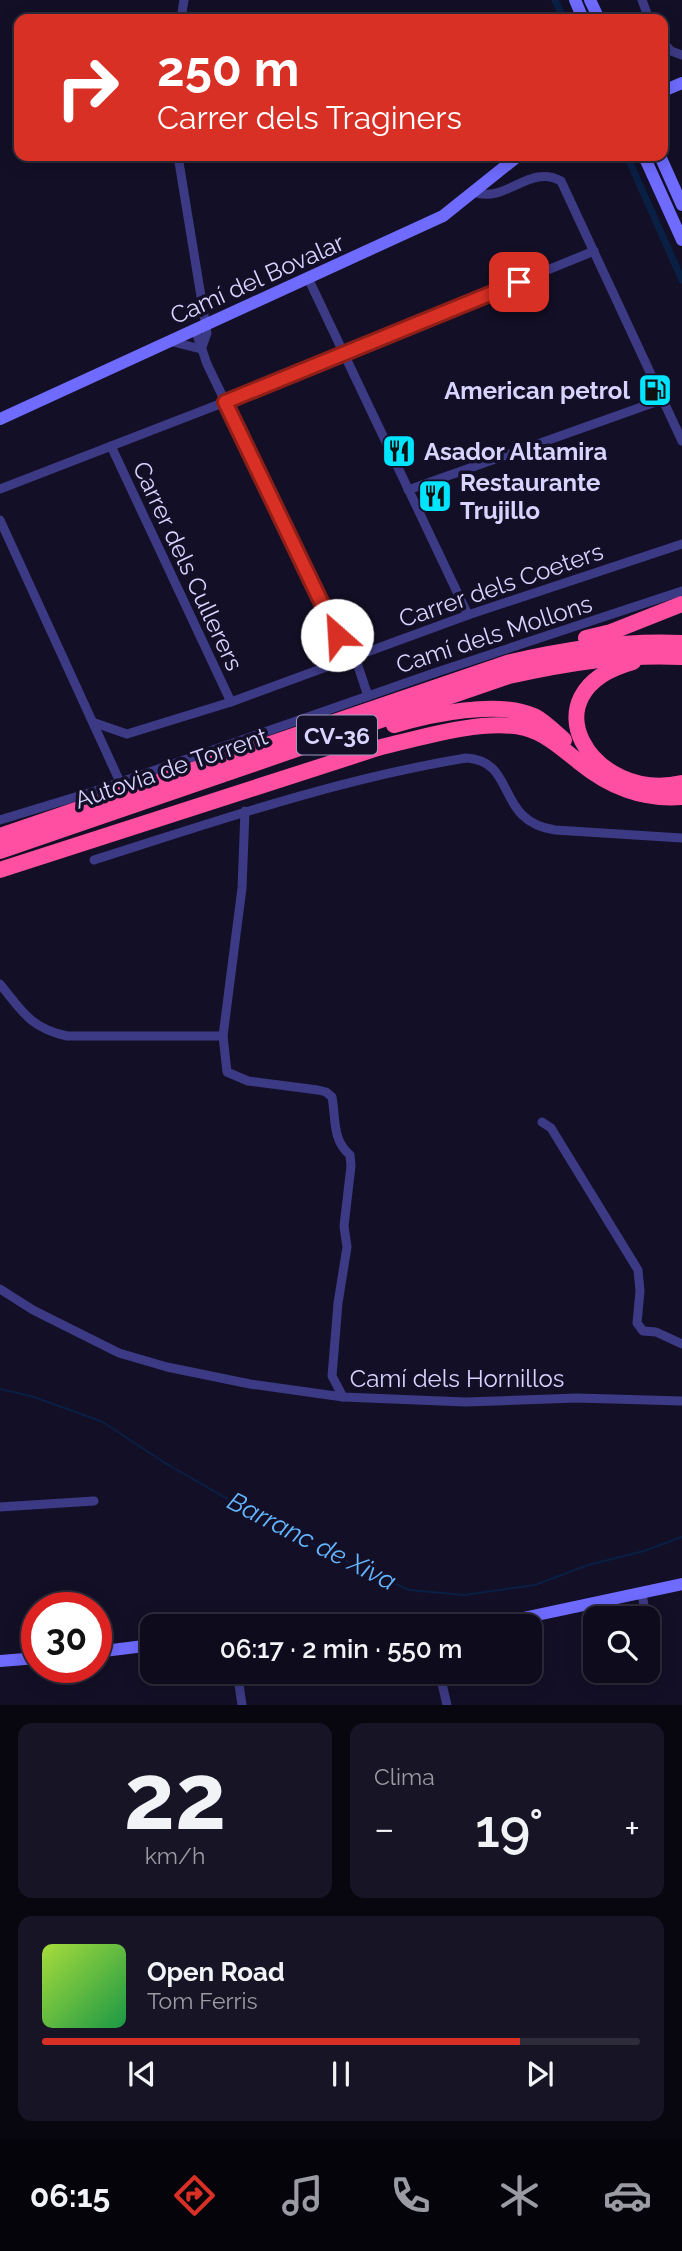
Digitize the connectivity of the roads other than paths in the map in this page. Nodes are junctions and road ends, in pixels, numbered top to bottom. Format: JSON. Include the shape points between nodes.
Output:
{"nodes":[{"id":1,"x":179,"y":161,"type":"edge"},
{"id":2,"x":510,"y":161,"type":"edge"},
{"id":3,"x":646,"y":161,"type":"edge"},
{"id":4,"x":662,"y":161,"type":"edge"},
{"id":5,"x":474,"y":192,"type":"junction"},
{"id":6,"x":682,"y":205,"type":"edge"},
{"id":7,"x":682,"y":240,"type":"edge"},
{"id":8,"x":594,"y":251,"type":"junction"},
{"id":9,"x":309,"y":278,"type":"junction"},
{"id":10,"x":199,"y":327,"type":"junction"},
{"id":11,"x":168,"y":341,"type":"junction"},
{"id":12,"x":201,"y":349,"type":"junction"},
{"id":13,"x":344,"y":354,"type":"junction"},
{"id":14,"x":664,"y":400,"type":"junction"},
{"id":15,"x":225,"y":402,"type":"junction"},
{"id":16,"x":0,"y":419,"type":"edge"},
{"id":17,"x":682,"y":441,"type":"edge"},
{"id":18,"x":111,"y":446,"type":"junction"},
{"id":19,"x":0,"y":489,"type":"edge"},
{"id":20,"x":408,"y":490,"type":"junction"},
{"id":21,"x":0,"y":520,"type":"edge"},
{"id":22,"x":682,"y":544,"type":"edge"},
{"id":23,"x":682,"y":591,"type":"edge"},
{"id":24,"x":682,"y":604,"type":"edge"},
{"id":25,"x":468,"y":615,"type":"junction"},
{"id":26,"x":682,"y":643,"type":"edge"},
{"id":27,"x":682,"y":657,"type":"edge"},
{"id":28,"x":352,"y":658,"type":"junction"},
{"id":29,"x":682,"y":663,"type":"edge"},
{"id":30,"x":424,"y":690,"type":"junction"},
{"id":31,"x":368,"y":696,"type":"junction"},
{"id":32,"x":231,"y":702,"type":"junction"},
{"id":33,"x":94,"y":723,"type":"junction"},
{"id":34,"x":234,"y":771,"type":"junction"},
{"id":35,"x":120,"y":782,"type":"junction"},
{"id":36,"x":682,"y":783,"type":"edge"},
{"id":37,"x":613,"y":785,"type":"junction"},
{"id":38,"x":682,"y":797,"type":"edge"},
{"id":39,"x":245,"y":811,"type":"junction"},
{"id":40,"x":0,"y":820,"type":"edge"},
{"id":41,"x":0,"y":836,"type":"edge"},
{"id":42,"x":682,"y":838,"type":"edge"},
{"id":43,"x":0,"y":851,"type":"edge"},
{"id":44,"x":94,"y":860,"type":"dead end"},
{"id":45,"x":0,"y":870,"type":"edge"},
{"id":46,"x":0,"y":984,"type":"edge"},
{"id":47,"x":223,"y":1036,"type":"junction"},
{"id":48,"x":542,"y":1122,"type":"dead end"},
{"id":49,"x":0,"y":1289,"type":"edge"},
{"id":50,"x":682,"y":1344,"type":"edge"},
{"id":51,"x":343,"y":1397,"type":"junction"},
{"id":52,"x":682,"y":1401,"type":"edge"},
{"id":53,"x":94,"y":1501,"type":"dead end"},
{"id":54,"x":0,"y":1507,"type":"edge"},
{"id":55,"x":682,"y":1584,"type":"edge"},
{"id":56,"x":642,"y":1593,"type":"junction"},
{"id":57,"x":644,"y":1606,"type":"edge"},
{"id":58,"x":542,"y":1614,"type":"edge"},
{"id":59,"x":140,"y":1646,"type":"edge"},
{"id":60,"x":112,"y":1650,"type":"edge"},
{"id":61,"x":21,"y":1659,"type":"edge"},
{"id":62,"x":0,"y":1661,"type":"edge"},
{"id":63,"x":239,"y":1684,"type":"edge"},
{"id":64,"x":442,"y":1684,"type":"edge"},
{"id":65,"x":242,"y":1705,"type":"edge"},
{"id":66,"x":447,"y":1705,"type":"edge"}],
"edges":[{"from":1,"to":10,"type":"street"},
{"from":2,"to":5,"type":"street","name":"Camí del Bovalar"},
{"from":3,"to":7,"type":"street"},
{"from":4,"to":6,"type":"street"},
{"from":5,"to":8,"type":"street","via":[[489,195],[544,175],[561,181]]},
{"from":5,"to":9,"type":"street","name":"Camí del Bovalar","via":[[443,216]]},
{"from":8,"to":13,"type":"street"},
{"from":8,"to":14,"type":"street"},
{"from":9,"to":10,"type":"street","name":"Camí del Bovalar"},
{"from":9,"to":13,"type":"street"},
{"from":10,"to":11,"type":"street","name":"Camí del Bovalar"},
{"from":10,"to":12,"type":"street","via":[[207,333]]},
{"from":11,"to":12,"type":"street"},
{"from":11,"to":16,"type":"street","name":"Camí del Bovalar"},
{"from":12,"to":15,"type":"street"},
{"from":13,"to":15,"type":"street"},
{"from":13,"to":20,"type":"street"},
{"from":14,"to":17,"type":"street"},
{"from":14,"to":20,"type":"street"},
{"from":15,"to":18,"type":"street"},
{"from":15,"to":28,"type":"street"},
{"from":18,"to":19,"type":"street"},
{"from":18,"to":32,"type":"street","name":"Carrer dels Cullerers"},
{"from":20,"to":25,"type":"street"},
{"from":21,"to":33,"type":"street"},
{"from":22,"to":25,"type":"street","name":"Carrer dels Coeters"},
{"from":23,"to":31,"type":"street","name":"Camí dels Mollons"},
{"from":24,"to":30,"type":"highway","via":[[611,632],[505,659]]},
{"from":25,"to":28,"type":"street","name":"Carrer dels Coeters"},
{"from":26,"to":30,"type":"highway","name":"Autovia de Torrent","number":"CV-36","via":[[618,643],[564,650]]},
{"from":27,"to":34,"type":"highway","name":"Autovia de Torrent","number":"CV-36","via":[[617,657],[509,676]]},
{"from":28,"to":31,"type":"street"},
{"from":28,"to":32,"type":"street","name":"Carrer dels Coeters"},
{"from":29,"to":36,"type":"highway","via":[[632,662],[607,671],[588,685],[579,700],[576,722],[593,759],[614,774],[648,785]]},
{"from":30,"to":41,"type":"highway","name":"Autovia de Torrent","number":"CV-36"},
{"from":31,"to":35,"type":"street","name":"Camí dels Mollons"},
{"from":32,"to":33,"type":"street","name":"Carrer dels Coeters","via":[[127,734]]},
{"from":33,"to":35,"type":"street"},
{"from":34,"to":37,"type":"highway","via":[[403,722],[476,709],[508,709],[536,717]]},
{"from":34,"to":43,"type":"highway","name":"Autovia de Torrent","number":"CV-36"},
{"from":35,"to":40,"type":"street","name":"Camí dels Mollons"},
{"from":37,"to":38,"type":"highway","via":[[648,797]]},
{"from":37,"to":45,"type":"highway","via":[[557,743],[527,729],[500,725],[378,748]]},
{"from":39,"to":42,"type":"street","via":[[381,775],[472,758],[497,772],[518,812],[539,826]]},
{"from":39,"to":44,"type":"street"},
{"from":39,"to":47,"type":"street","via":[[242,888]]},
{"from":46,"to":47,"type":"street","via":[[21,1013],[67,1037]]},
{"from":47,"to":51,"type":"street","via":[[227,1072],[248,1081],[318,1090],[332,1097],[337,1140],[351,1166],[332,1376]]},
{"from":48,"to":50,"type":"street","via":[[551,1128],[638,1270],[637,1324],[643,1331]]},
{"from":49,"to":51,"type":"street","name":"Camí dels Hornillos","via":[[119,1353],[250,1384]]},
{"from":51,"to":52,"type":"street","name":"Camí dels Hornillos","via":[[466,1402]]},
{"from":53,"to":54,"type":"street"},
{"from":55,"to":56,"type":"street"},
{"from":56,"to":57,"type":"street"},
{"from":56,"to":58,"type":"street"},
{"from":59,"to":60,"type":"street"},
{"from":61,"to":62,"type":"street"},
{"from":63,"to":65,"type":"street"},
{"from":64,"to":66,"type":"street"}]}
